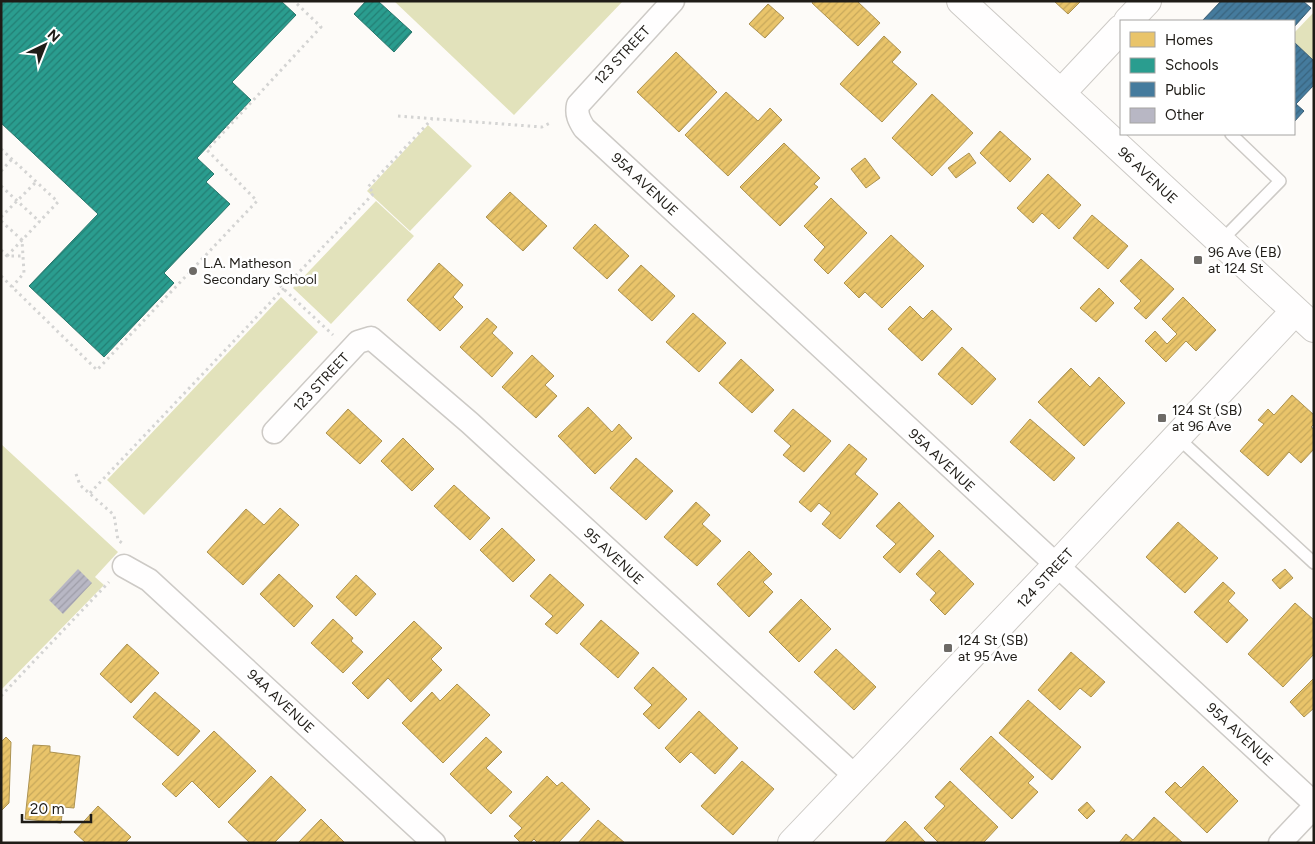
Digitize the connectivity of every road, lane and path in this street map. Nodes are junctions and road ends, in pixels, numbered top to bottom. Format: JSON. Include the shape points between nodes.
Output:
{"nodes":[{"id":1,"x":294,"y":1,"type":"edge"},
{"id":2,"x":673,"y":1,"type":"edge"},
{"id":3,"x":961,"y":1,"type":"edge"},
{"id":4,"x":1120,"y":32,"type":"edge"},
{"id":5,"x":1061,"y":93,"type":"junction"},
{"id":6,"x":577,"y":112,"type":"joint"},
{"id":7,"x":398,"y":116,"type":"dead end"},
{"id":8,"x":432,"y":119,"type":"junction"},
{"id":9,"x":552,"y":122,"type":"dead end"},
{"id":10,"x":1232,"y":135,"type":"edge"},
{"id":11,"x":1,"y":149,"type":"edge"},
{"id":12,"x":12,"y":160,"type":"junction"},
{"id":13,"x":1,"y":171,"type":"edge"},
{"id":14,"x":36,"y":182,"type":"junction"},
{"id":15,"x":1,"y":186,"type":"edge"},
{"id":16,"x":17,"y":201,"type":"junction"},
{"id":17,"x":1,"y":219,"type":"edge"},
{"id":18,"x":40,"y":222,"type":"junction"},
{"id":19,"x":22,"y":240,"type":"junction"},
{"id":20,"x":1220,"y":242,"type":"junction"},
{"id":21,"x":1,"y":250,"type":"edge"},
{"id":22,"x":7,"y":256,"type":"junction"},
{"id":23,"x":23,"y":256,"type":"junction"},
{"id":24,"x":1,"y":276,"type":"edge"},
{"id":25,"x":275,"y":281,"type":"dead end"},
{"id":26,"x":12,"y":286,"type":"junction"},
{"id":27,"x":282,"y":288,"type":"junction"},
{"id":28,"x":1307,"y":317,"type":"edge"},
{"id":29,"x":371,"y":338,"type":"joint"},
{"id":30,"x":337,"y":339,"type":"dead end"},
{"id":31,"x":274,"y":432,"type":"dead end"},
{"id":32,"x":1176,"y":437,"type":"junction"},
{"id":33,"x":76,"y":474,"type":"dead end"},
{"id":34,"x":90,"y":493,"type":"junction"},
{"id":35,"x":123,"y":543,"type":"dead end"},
{"id":36,"x":1314,"y":563,"type":"edge"},
{"id":37,"x":1057,"y":565,"type":"junction"},
{"id":38,"x":119,"y":572,"type":"joint"},
{"id":39,"x":1,"y":696,"type":"edge"},
{"id":40,"x":855,"y":776,"type":"junction"},
{"id":41,"x":1314,"y":805,"type":"edge"},
{"id":42,"x":434,"y":843,"type":"edge"},
{"id":43,"x":792,"y":843,"type":"edge"},
{"id":44,"x":1280,"y":843,"type":"edge"}],
"edges":[{"from":1,"to":26,"type":"path","via":[[321,27],[207,150],[257,201],[97,370]]},
{"from":2,"to":6,"type":"street","name":"123 STREET","via":[[584,95]]},
{"from":3,"to":5,"type":"street","name":"96 AVENUE"},
{"from":4,"to":5,"type":"street"},
{"from":5,"to":20,"type":"street","name":"96 AVENUE"},
{"from":6,"to":37,"type":"street","name":"95A AVENUE","via":[[584,128]]},
{"from":7,"to":8,"type":"path"},
{"from":8,"to":9,"type":"path","via":[[542,127]]},
{"from":8,"to":27,"type":"path","via":[[368,187],[374,194]]},
{"from":10,"to":20,"type":"lane","via":[[1280,181]]},
{"from":11,"to":12,"type":"path"},
{"from":12,"to":13,"type":"path"},
{"from":12,"to":14,"type":"path"},
{"from":14,"to":16,"type":"path"},
{"from":14,"to":18,"type":"path","via":[[58,202]]},
{"from":15,"to":16,"type":"path"},
{"from":16,"to":17,"type":"path"},
{"from":16,"to":18,"type":"path"},
{"from":17,"to":19,"type":"path"},
{"from":18,"to":19,"type":"path"},
{"from":19,"to":22,"type":"path"},
{"from":19,"to":23,"type":"path"},
{"from":20,"to":28,"type":"street","name":"96 AVENUE"},
{"from":21,"to":22,"type":"path"},
{"from":22,"to":23,"type":"path"},
{"from":23,"to":26,"type":"path","via":[[24,273]]},
{"from":24,"to":26,"type":"path"},
{"from":25,"to":27,"type":"path"},
{"from":27,"to":30,"type":"path"},
{"from":27,"to":34,"type":"path"},
{"from":28,"to":32,"type":"street","name":"124 STREET"},
{"from":29,"to":31,"type":"street","name":"123 STREET","via":[[358,342]]},
{"from":29,"to":40,"type":"street","name":"95 AVENUE","via":[[470,423]]},
{"from":32,"to":36,"type":"lane"},
{"from":32,"to":37,"type":"street","name":"124 STREET"},
{"from":33,"to":34,"type":"path","via":[[80,485]]},
{"from":34,"to":35,"type":"path","via":[[114,515],[118,540]]},
{"from":37,"to":40,"type":"street","name":"124 STREET"},
{"from":37,"to":41,"type":"street","name":"95A AVENUE"},
{"from":38,"to":39,"type":"path"},
{"from":38,"to":42,"type":"street","name":"94A AVENUE","via":[[149,580]]},
{"from":40,"to":43,"type":"street","name":"124 STREET"},
{"from":41,"to":44,"type":"street"}]}
